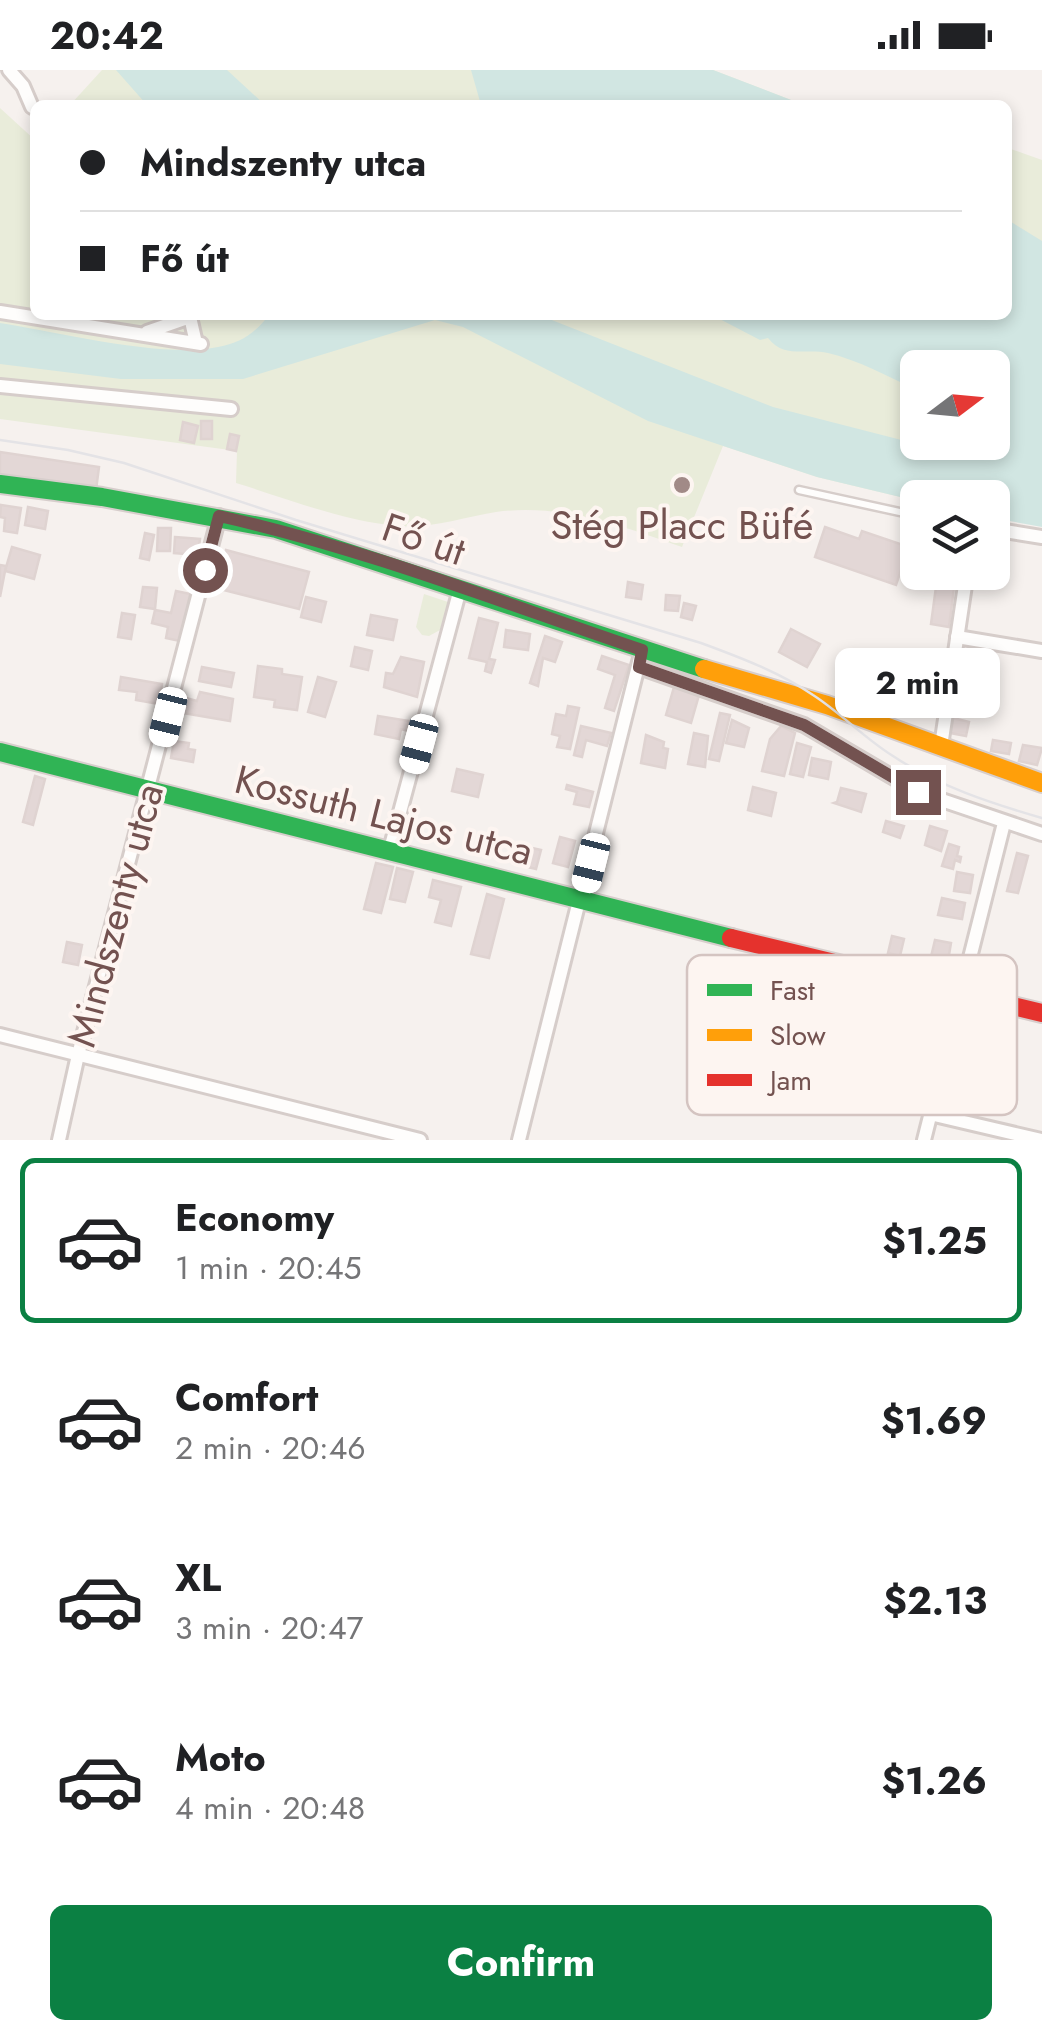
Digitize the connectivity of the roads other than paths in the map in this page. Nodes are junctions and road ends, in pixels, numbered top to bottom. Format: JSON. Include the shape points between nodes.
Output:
{"nodes":[{"id":1,"x":9,"y":70,"type":"edge"},
{"id":2,"x":30,"y":102,"type":"edge"},
{"id":3,"x":0,"y":312,"type":"edge"},
{"id":4,"x":30,"y":316,"type":"edge"},
{"id":5,"x":55,"y":320,"type":"edge"},
{"id":6,"x":181,"y":320,"type":"edge"},
{"id":7,"x":191,"y":320,"type":"edge"},
{"id":8,"x":144,"y":333,"type":"junction"},
{"id":9,"x":0,"y":386,"type":"edge"},
{"id":10,"x":231,"y":409,"type":"dead end"},
{"id":11,"x":0,"y":484,"type":"edge"},
{"id":12,"x":799,"y":490,"type":"dead end"},
{"id":13,"x":900,"y":512,"type":"edge"},
{"id":14,"x":219,"y":516,"type":"junction"},
{"id":15,"x":1010,"y":532,"type":"edge"},
{"id":16,"x":1042,"y":538,"type":"edge"},
{"id":17,"x":460,"y":589,"type":"junction"},
{"id":18,"x":964,"y":590,"type":"edge"},
{"id":19,"x":956,"y":637,"type":"junction"},
{"id":20,"x":1042,"y":652,"type":"edge"},
{"id":21,"x":640,"y":658,"type":"junction"},
{"id":22,"x":940,"y":746,"type":"junction"},
{"id":23,"x":0,"y":752,"type":"edge"},
{"id":24,"x":1042,"y":784,"type":"edge"},
{"id":25,"x":148,"y":790,"type":"junction"},
{"id":26,"x":1004,"y":822,"type":"junction"},
{"id":27,"x":1042,"y":834,"type":"edge"},
{"id":28,"x":389,"y":853,"type":"junction"},
{"id":29,"x":581,"y":902,"type":"junction"},
{"id":30,"x":805,"y":955,"type":"edge"},
{"id":31,"x":970,"y":955,"type":"edge"},
{"id":32,"x":1017,"y":1007,"type":"edge"},
{"id":33,"x":1042,"y":1013,"type":"edge"},
{"id":34,"x":0,"y":1034,"type":"edge"},
{"id":35,"x":78,"y":1056,"type":"junction"},
{"id":36,"x":930,"y":1115,"type":"edge"},
{"id":37,"x":934,"y":1115,"type":"edge"},
{"id":38,"x":60,"y":1140,"type":"edge"},
{"id":39,"x":420,"y":1140,"type":"edge"},
{"id":40,"x":519,"y":1140,"type":"edge"},
{"id":41,"x":924,"y":1140,"type":"edge"},
{"id":42,"x":1041,"y":1140,"type":"edge"}],
"edges":[{"from":1,"to":2,"type":"street"},
{"from":3,"to":4,"type":"street"},
{"from":5,"to":8,"type":"street"},
{"from":6,"to":8,"type":"street"},
{"from":7,"to":8,"type":"street","via":[[199,344]]},
{"from":9,"to":10,"type":"street"},
{"from":11,"to":14,"type":"main road","name":"Fő út"},
{"from":12,"to":13,"type":"lane"},
{"from":14,"to":17,"type":"main road","name":"Fő út","via":[[276,528]]},
{"from":14,"to":25,"type":"street","name":"Mindszenty utca"},
{"from":15,"to":16,"type":"street"},
{"from":17,"to":21,"type":"main road","name":"Fő út"},
{"from":17,"to":28,"type":"street"},
{"from":18,"to":19,"type":"street"},
{"from":19,"to":20,"type":"street"},
{"from":19,"to":22,"type":"street"},
{"from":21,"to":22,"type":"main road","name":"Fő út","via":[[808,699]]},
{"from":21,"to":24,"type":"main road","name":"Fő út"},
{"from":21,"to":26,"type":"street","name":"Fő út","via":[[804,725],[918,792]]},
{"from":21,"to":29,"type":"street"},
{"from":22,"to":24,"type":"main road","name":"Fő út"},
{"from":23,"to":25,"type":"main road","name":"Kossuth Lajos utca"},
{"from":25,"to":28,"type":"main road","name":"Kossuth Lajos utca"},
{"from":25,"to":35,"type":"street","name":"Mindszenty utca"},
{"from":26,"to":27,"type":"street","name":"Fő út"},
{"from":26,"to":31,"type":"street"},
{"from":28,"to":29,"type":"main road","name":"Kossuth Lajos utca"},
{"from":29,"to":30,"type":"main road","name":"Kossuth Lajos utca"},
{"from":29,"to":40,"type":"street"},
{"from":32,"to":33,"type":"main road","name":"Kossuth Lajos utca"},
{"from":34,"to":35,"type":"street"},
{"from":35,"to":38,"type":"street","name":"Mindszenty utca"},
{"from":35,"to":39,"type":"street"},
{"from":36,"to":41,"type":"street"},
{"from":37,"to":42,"type":"street"}]}
